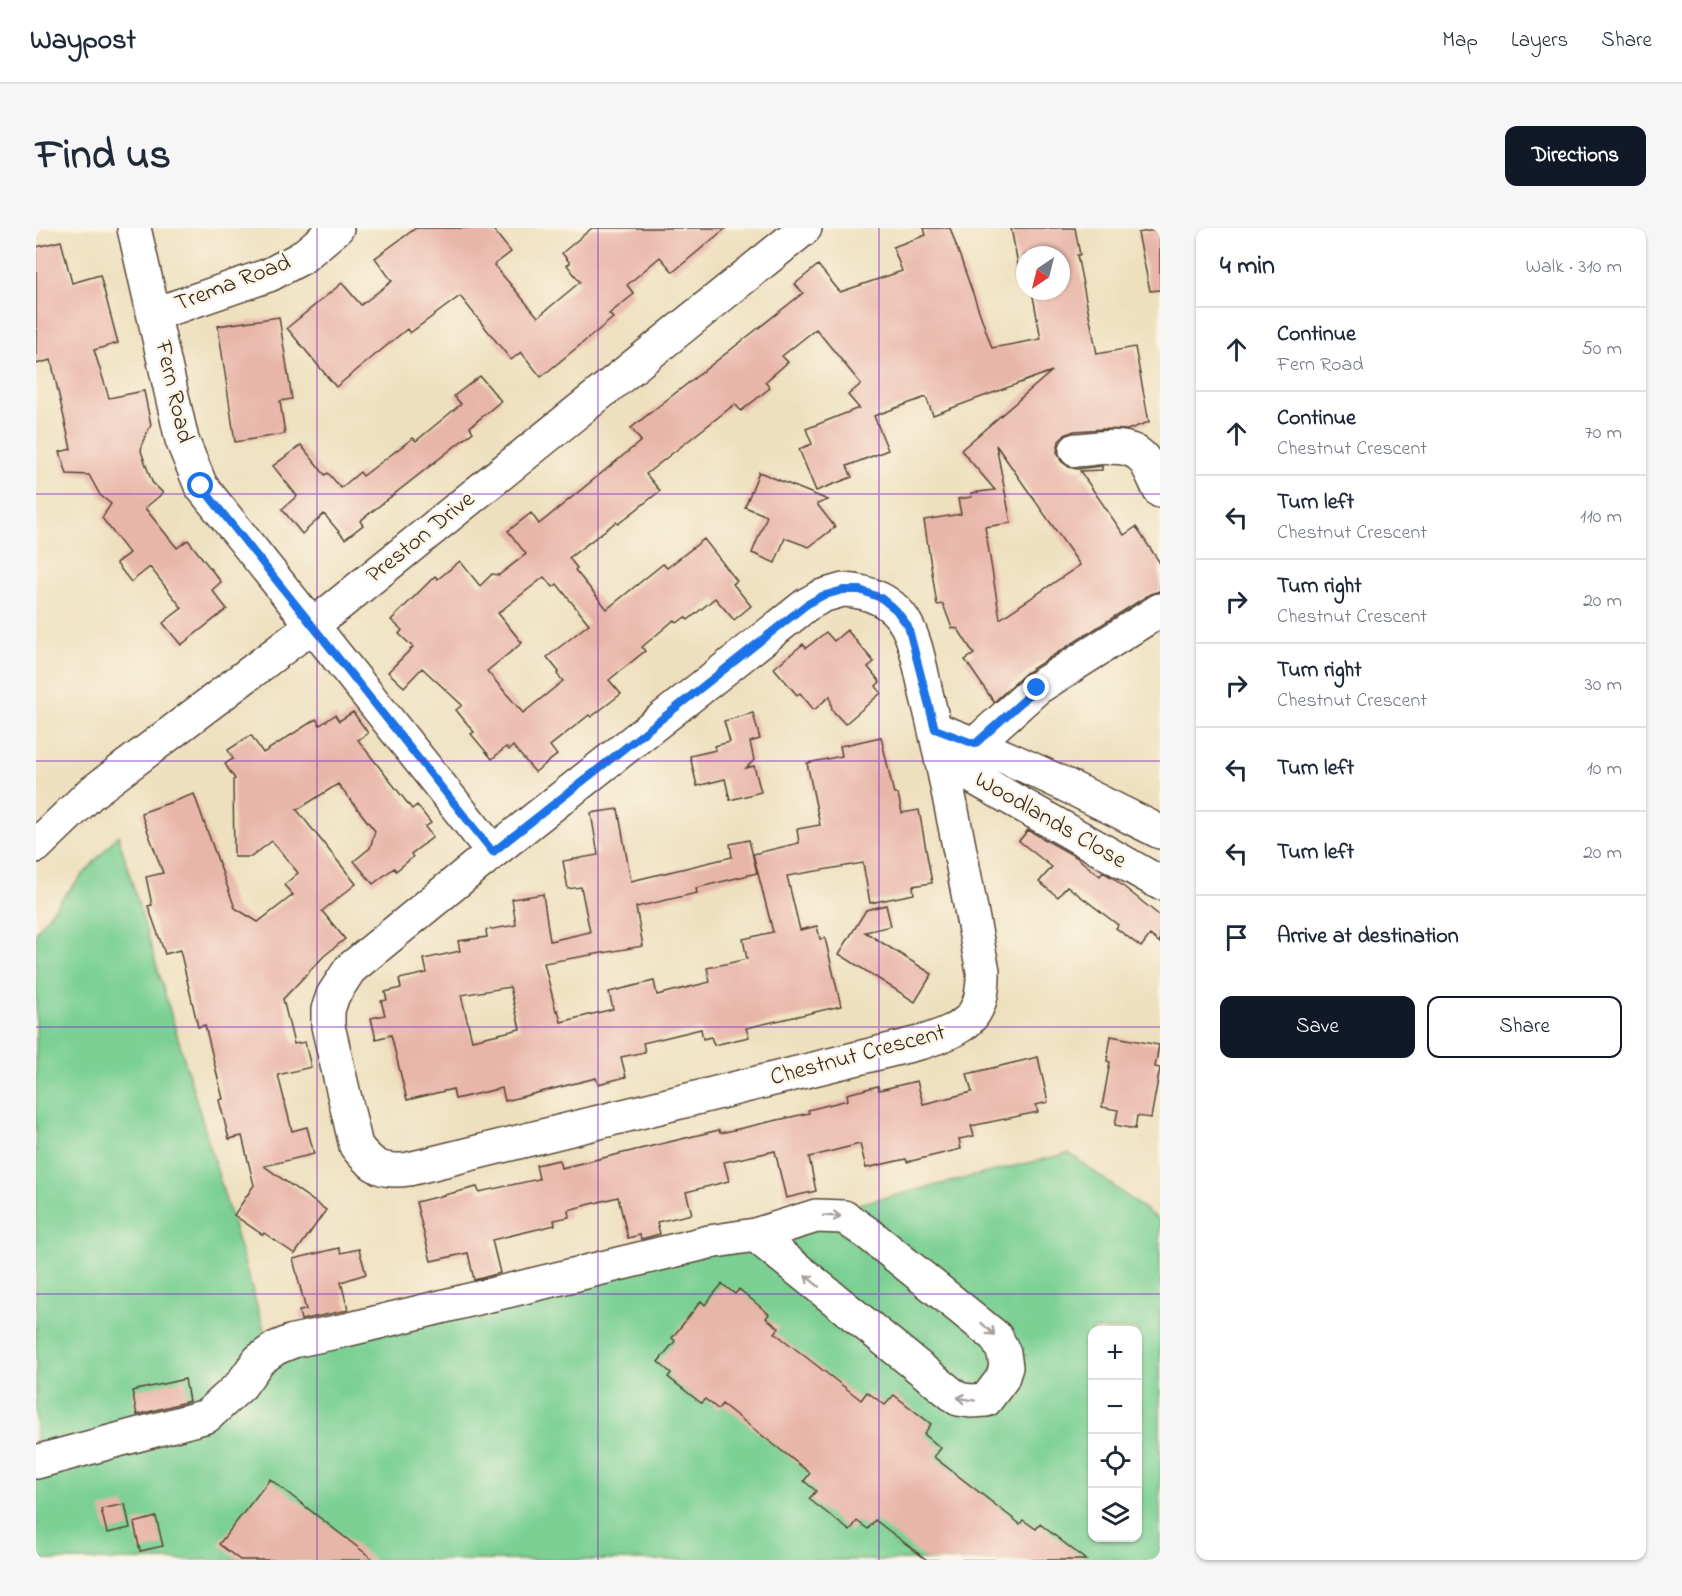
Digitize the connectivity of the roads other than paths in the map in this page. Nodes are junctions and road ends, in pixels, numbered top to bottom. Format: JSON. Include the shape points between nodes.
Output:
{"nodes":[{"id":1,"x":134,"y":228,"type":"edge"},
{"id":2,"x":337,"y":228,"type":"edge"},
{"id":3,"x":805,"y":228,"type":"edge"},
{"id":4,"x":155,"y":314,"type":"junction"},
{"id":5,"x":1076,"y":450,"type":"dead end"},
{"id":6,"x":1160,"y":491,"type":"edge"},
{"id":7,"x":1160,"y":610,"type":"edge"},
{"id":8,"x":312,"y":626,"type":"junction"},
{"id":9,"x":938,"y":744,"type":"junction"},
{"id":10,"x":975,"y":744,"type":"junction"},
{"id":11,"x":1160,"y":832,"type":"edge"},
{"id":12,"x":36,"y":846,"type":"edge"},
{"id":13,"x":493,"y":852,"type":"junction"},
{"id":14,"x":1160,"y":883,"type":"edge"},
{"id":15,"x":755,"y":1235,"type":"junction"},
{"id":16,"x":36,"y":1462,"type":"edge"}],
"edges":[{"from":1,"to":4,"type":"street","name":"Fern Road"},
{"from":2,"to":4,"type":"street","name":"Trema Road","via":[[301,258],[269,275]]},
{"from":3,"to":8,"type":"street","name":"Preston Drive"},
{"from":4,"to":8,"type":"street","name":"Fern Road","via":[[182,440],[201,486]]},
{"from":5,"to":6,"type":"street","via":[[1134,451],[1144,459]]},
{"from":7,"to":10,"type":"street","via":[[1037,688]]},
{"from":8,"to":12,"type":"street","name":"Preston Drive","via":[[99,787]]},
{"from":8,"to":13,"type":"street"},
{"from":9,"to":10,"type":"street"},
{"from":9,"to":13,"type":"street","name":"Chestnut Crescent","via":[[908,626],[881,598],[860,590],[843,590],[806,605]]},
{"from":9,"to":13,"type":"street","name":"Chestnut Crescent","via":[[983,971],[979,1005],[953,1032],[410,1169],[393,1171],[378,1167],[356,1146],[350,1125],[328,1026],[333,995],[350,969]]},
{"from":9,"to":14,"type":"street","name":"Woodlands Close"},
{"from":10,"to":11,"type":"street","via":[[1041,772]]},
{"from":15,"to":15,"type":"street","one_way":true,"via":[[816,1216],[844,1217],[996,1337],[1004,1353],[1006,1367],[1002,1379],[986,1400],[958,1399]]},
{"from":15,"to":16,"type":"street","via":[[709,1242],[293,1341],[276,1347],[259,1360],[241,1385],[207,1416]]}]}
